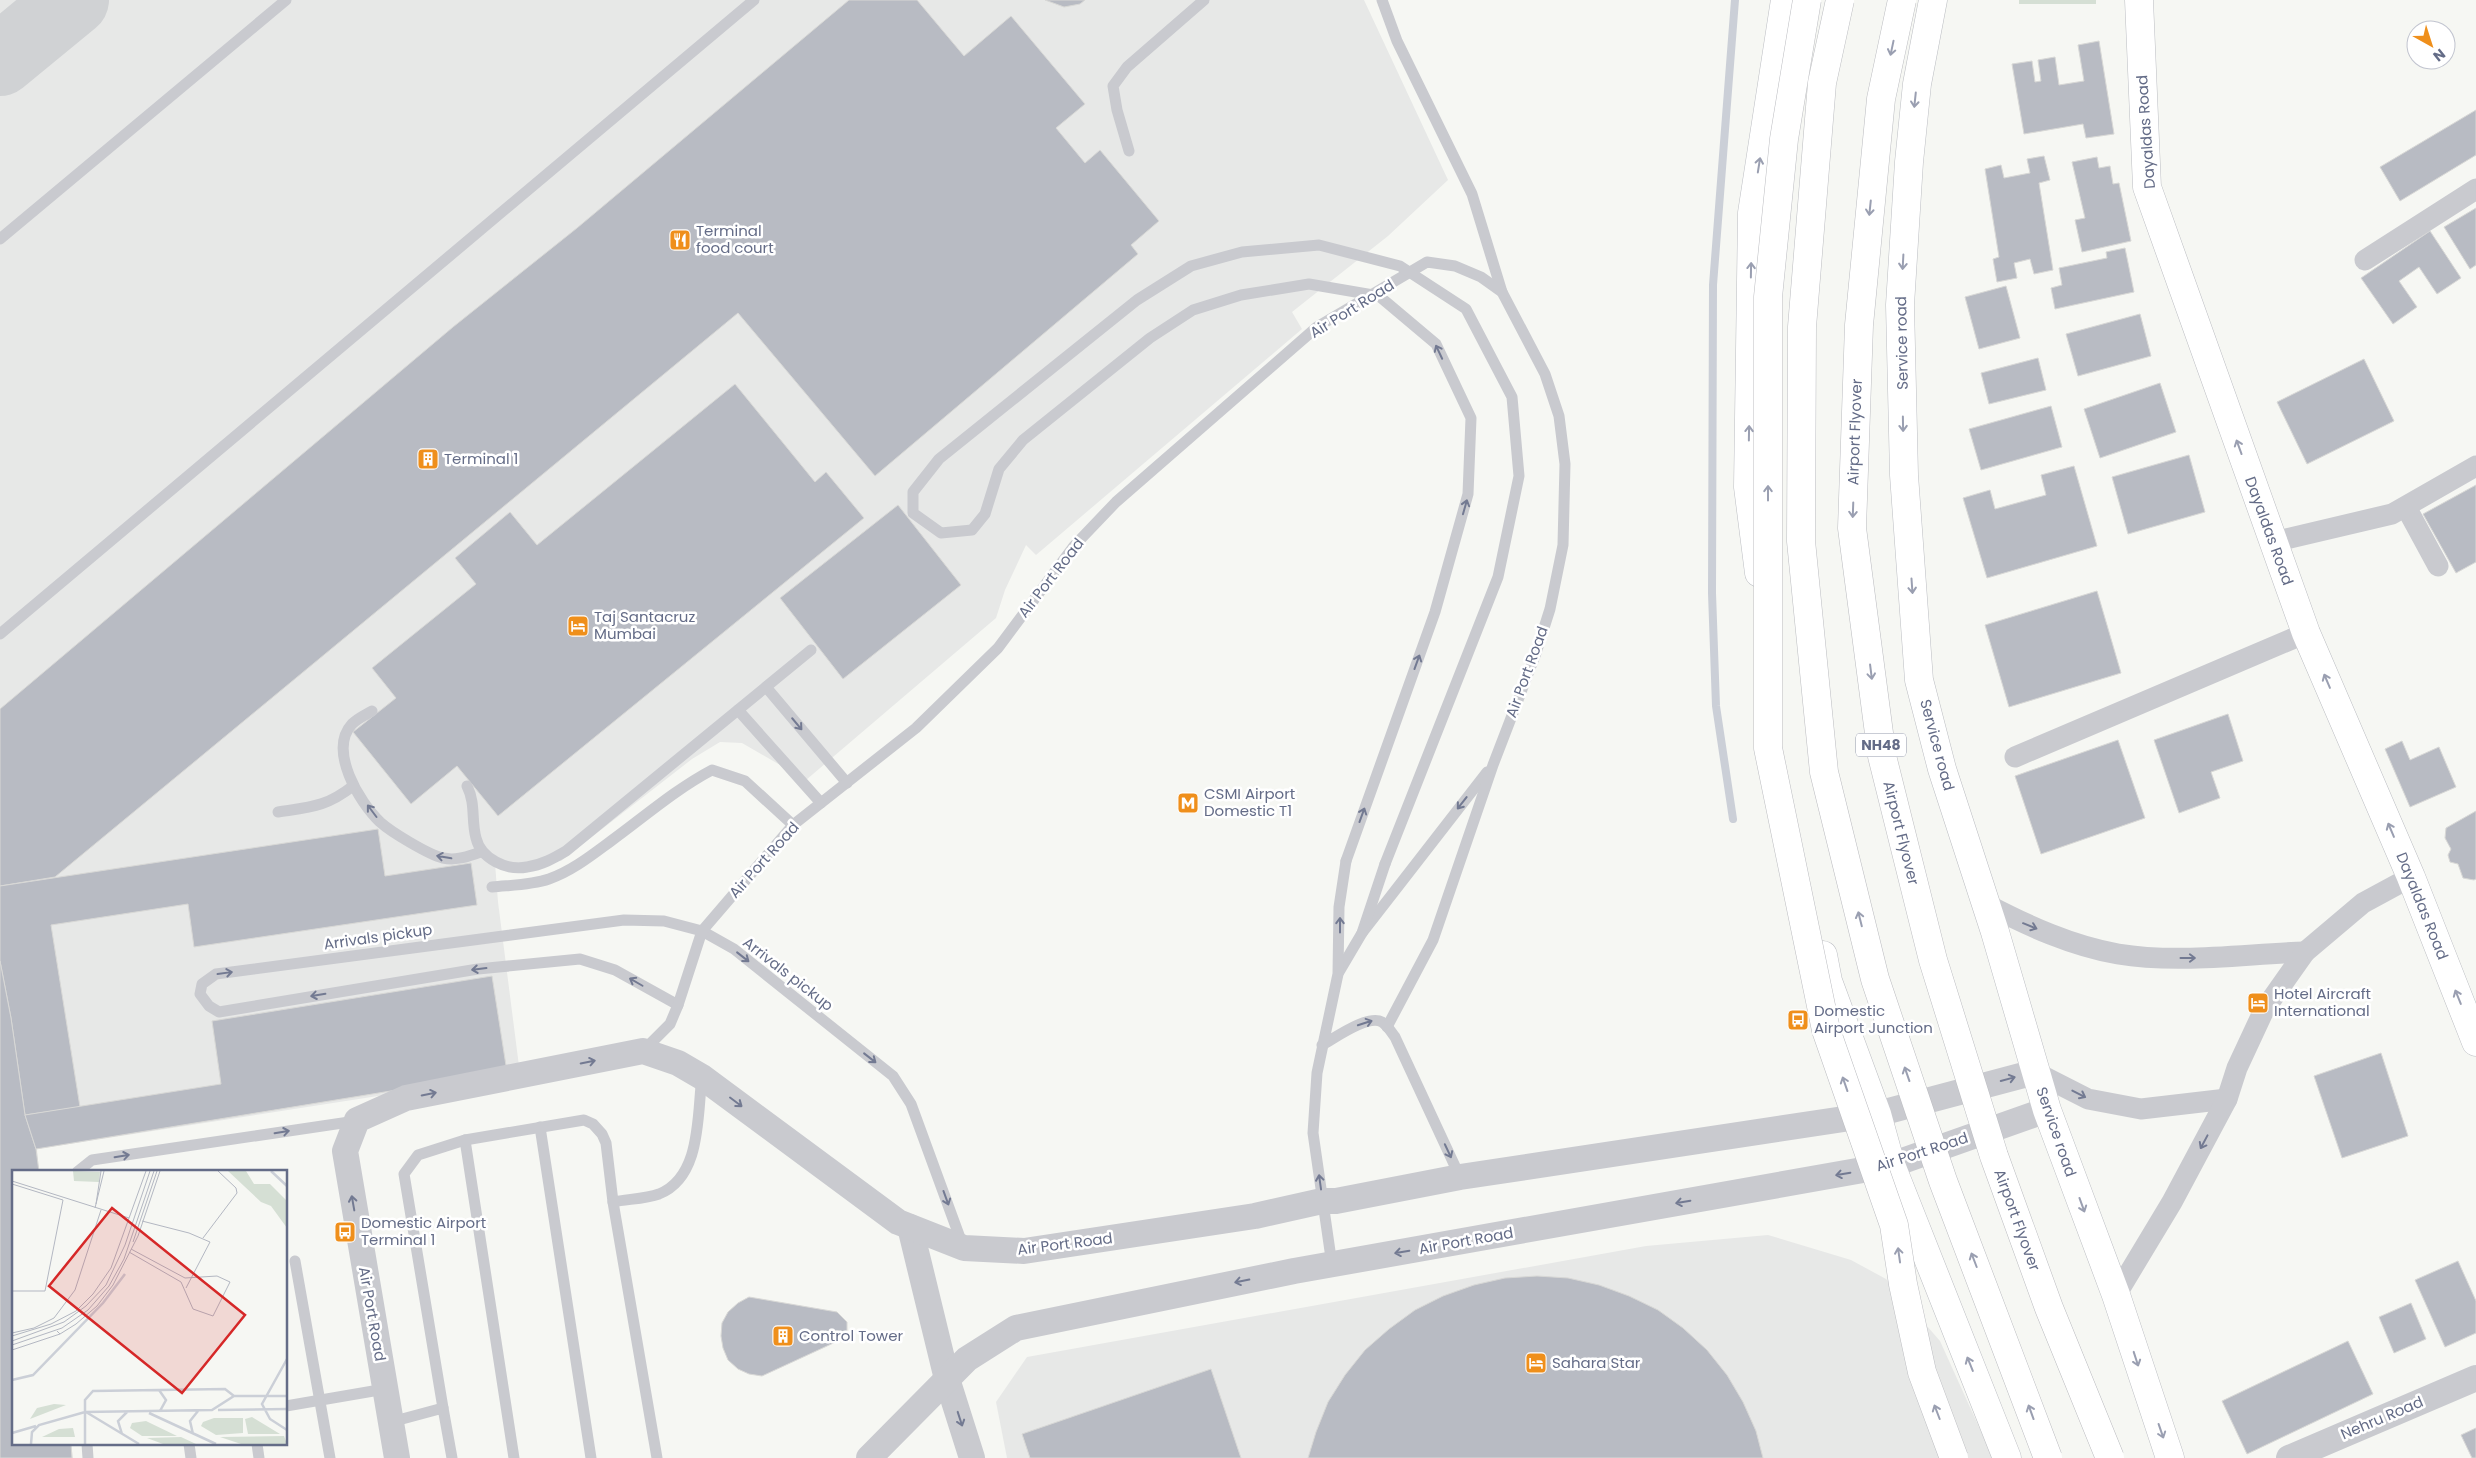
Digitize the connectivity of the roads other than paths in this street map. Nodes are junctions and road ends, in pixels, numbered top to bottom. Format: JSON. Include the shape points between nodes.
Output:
{"nodes":[{"id":1,"x":286,"y":0,"type":"edge"},
{"id":2,"x":754,"y":0,"type":"edge"},
{"id":3,"x":1204,"y":0,"type":"edge"},
{"id":4,"x":1382,"y":0,"type":"edge"},
{"id":5,"x":1785,"y":0,"type":"edge"},
{"id":6,"x":1807,"y":0,"type":"edge"},
{"id":7,"x":1840,"y":0,"type":"edge"},
{"id":8,"x":1902,"y":0,"type":"edge"},
{"id":9,"x":1933,"y":0,"type":"edge"},
{"id":10,"x":2139,"y":0,"type":"edge"},
{"id":11,"x":1129,"y":150,"type":"dead end"},
{"id":12,"x":2476,"y":189,"type":"edge"},
{"id":13,"x":0,"y":239,"type":"edge"},
{"id":14,"x":2364,"y":260,"type":"dead end"},
{"id":15,"x":1502,"y":292,"type":"junction"},
{"id":16,"x":2476,"y":466,"type":"edge"},
{"id":17,"x":2406,"y":507,"type":"junction"},
{"id":18,"x":2273,"y":542,"type":"junction"},
{"id":19,"x":2438,"y":566,"type":"dead end"},
{"id":20,"x":2306,"y":633,"type":"junction"},
{"id":21,"x":0,"y":634,"type":"edge"},
{"id":22,"x":811,"y":650,"type":"dead end"},
{"id":23,"x":766,"y":686,"type":"junction"},
{"id":24,"x":738,"y":710,"type":"junction"},
{"id":25,"x":372,"y":711,"type":"dead end"},
{"id":26,"x":2015,"y":757,"type":"dead end"},
{"id":27,"x":1493,"y":765,"type":"junction"},
{"id":28,"x":847,"y":783,"type":"junction"},
{"id":29,"x":353,"y":786,"type":"junction"},
{"id":30,"x":467,"y":786,"type":"dead end"},
{"id":31,"x":822,"y":803,"type":"junction"},
{"id":32,"x":278,"y":812,"type":"dead end"},
{"id":33,"x":793,"y":825,"type":"junction"},
{"id":34,"x":481,"y":852,"type":"junction"},
{"id":35,"x":2411,"y":877,"type":"junction"},
{"id":36,"x":492,"y":886,"type":"dead end"},
{"id":37,"x":1986,"y":904,"type":"junction"},
{"id":38,"x":702,"y":931,"type":"junction"},
{"id":39,"x":1362,"y":933,"type":"junction"},
{"id":40,"x":2305,"y":952,"type":"junction"},
{"id":41,"x":1338,"y":974,"type":"junction"},
{"id":42,"x":678,"y":1005,"type":"junction"},
{"id":43,"x":1387,"y":1027,"type":"junction"},
{"id":44,"x":2476,"y":1042,"type":"edge"},
{"id":45,"x":1322,"y":1045,"type":"junction"},
{"id":46,"x":643,"y":1051,"type":"junction"},
{"id":47,"x":2035,"y":1072,"type":"junction"},
{"id":48,"x":702,"y":1077,"type":"junction"},
{"id":49,"x":2227,"y":1099,"type":"junction"},
{"id":50,"x":2047,"y":1110,"type":"junction"},
{"id":51,"x":1876,"y":1114,"type":"junction"},
{"id":52,"x":357,"y":1120,"type":"junction"},
{"id":53,"x":540,"y":1127,"type":"junction"},
{"id":54,"x":465,"y":1140,"type":"junction"},
{"id":55,"x":1890,"y":1165,"type":"junction"},
{"id":56,"x":80,"y":1170,"type":"edge"},
{"id":57,"x":1460,"y":1177,"type":"junction"},
{"id":58,"x":1322,"y":1201,"type":"junction"},
{"id":59,"x":613,"y":1202,"type":"junction"},
{"id":60,"x":910,"y":1227,"type":"junction"},
{"id":61,"x":964,"y":1248,"type":"junction"},
{"id":62,"x":294,"y":1261,"type":"dead end"},
{"id":63,"x":1332,"y":1264,"type":"junction"},
{"id":64,"x":2116,"y":1296,"type":"junction"},
{"id":65,"x":2476,"y":1378,"type":"edge"},
{"id":66,"x":947,"y":1379,"type":"junction"},
{"id":67,"x":385,"y":1389,"type":"junction"},
{"id":68,"x":320,"y":1400,"type":"junction"},
{"id":69,"x":288,"y":1406,"type":"edge"},
{"id":70,"x":444,"y":1408,"type":"junction"},
{"id":71,"x":391,"y":1422,"type":"junction"},
{"id":72,"x":2304,"y":1455,"type":"edge"},
{"id":73,"x":330,"y":1458,"type":"edge"},
{"id":74,"x":397,"y":1458,"type":"edge"},
{"id":75,"x":452,"y":1458,"type":"edge"},
{"id":76,"x":514,"y":1458,"type":"edge"},
{"id":77,"x":591,"y":1458,"type":"edge"},
{"id":78,"x":657,"y":1458,"type":"edge"},
{"id":79,"x":869,"y":1458,"type":"edge"},
{"id":80,"x":972,"y":1458,"type":"edge"},
{"id":81,"x":1954,"y":1458,"type":"edge"},
{"id":82,"x":2007,"y":1458,"type":"edge"},
{"id":83,"x":2048,"y":1458,"type":"edge"},
{"id":84,"x":2110,"y":1458,"type":"edge"},
{"id":85,"x":2170,"y":1458,"type":"edge"}],
"edges":[{"from":1,"to":13,"type":"lane"},
{"from":2,"to":21,"type":"lane"},
{"from":3,"to":11,"type":"lane","via":[[1127,67],[1114,86],[1117,110]]},
{"from":4,"to":15,"type":"lane","via":[[1397,41],[1472,194]]},
{"from":51,"to":5,"type":"main road","one_way":true,"via":[[1828,981],[1788,788],[1748,487],[1752,214]]},
{"from":81,"to":6,"type":"main road","one_way":true,"bridge":true,"via":[[1922,1372],[1894,1225],[1826,1030],[1768,748],[1768,297],[1784,139]]},
{"from":83,"to":7,"type":"main road","one_way":true,"bridge":true,"via":[[1943,1181],[1875,978],[1824,772],[1801,541],[1802,327],[1822,83]]},
{"from":8,"to":84,"type":"main road","name":"Airport Flyover","number":"NH48","one_way":true,"bridge":true,"via":[[1881,99],[1859,324],[1852,528],[1882,756],[1933,960],[1994,1156],[2049,1308]]},
{"from":9,"to":37,"type":"main road","name":"Service road","one_way":true,"via":[[1917,84],[1908,172],[1900,305],[1904,475],[1919,680],[1942,769]]},
{"from":18,"to":10,"type":"main road","name":"Dayaldas Road","one_way":true,"via":[[2146,187]]},
{"from":12,"to":14,"type":"street"},
{"from":15,"to":27,"type":"lane","name":"Air Port Road","via":[[1545,374],[1559,416],[1565,464],[1564,545],[1550,609],[1536,653]]},
{"from":15,"to":28,"type":"lane","name":"Air Port Road","via":[[1482,277],[1455,266],[1427,262],[1317,327],[1116,502],[1074,546],[998,648],[916,728]]},
{"from":16,"to":17,"type":"street"},
{"from":17,"to":18,"type":"street","via":[[2392,514]]},
{"from":17,"to":19,"type":"street"},
{"from":18,"to":20,"type":"main road","name":"Dayaldas Road"},
{"from":20,"to":26,"type":"street"},
{"from":35,"to":20,"type":"main road","name":"Dayaldas Road","one_way":true},
{"from":22,"to":23,"type":"lane"},
{"from":23,"to":24,"type":"lane"},
{"from":23,"to":28,"type":"lane","one_way":true},
{"from":24,"to":31,"type":"lane"},
{"from":24,"to":34,"type":"lane","via":[[554,858],[525,868],[492,861]]},
{"from":25,"to":29,"type":"lane","via":[[351,725],[344,738],[342,754]]},
{"from":27,"to":39,"type":"lane","one_way":true},
{"from":27,"to":43,"type":"lane","name":"Air Port Road","via":[[1433,940]]},
{"from":28,"to":31,"type":"lane","name":"Air Port Road"},
{"from":29,"to":32,"type":"lane","via":[[336,800],[322,805]]},
{"from":34,"to":29,"type":"lane","one_way":true,"via":[[461,859],[430,854],[380,822]]},
{"from":30,"to":34,"type":"lane","via":[[474,808],[475,838]]},
{"from":31,"to":33,"type":"lane","name":"Air Port Road"},
{"from":33,"to":36,"type":"lane","via":[[745,782],[712,770],[693,780],[570,869],[529,884]]},
{"from":33,"to":38,"type":"lane","name":"Air Port Road"},
{"from":35,"to":40,"type":"street","via":[[2363,903]]},
{"from":44,"to":35,"type":"main road","name":"Dayaldas Road","one_way":true},
{"from":37,"to":40,"type":"street","one_way":true,"via":[[2032,928],[2118,954],[2205,958]]},
{"from":37,"to":47,"type":"main road","name":"Service road"},
{"from":38,"to":42,"type":"lane","name":"Air Port Road"},
{"from":42,"to":38,"type":"lane","name":"Arrivals pickup","one_way":true,"via":[[615,970],[580,959],[478,969],[219,1012],[209,1006],[200,994],[202,984],[216,974],[624,920],[664,921]]},
{"from":38,"to":61,"type":"lane","name":"Arrivals pickup","one_way":true,"via":[[734,949],[893,1076],[911,1104]]},
{"from":39,"to":41,"type":"lane"},
{"from":41,"to":39,"type":"lane","one_way":true,"bridge":true,"via":[[1339,907],[1346,861],[1435,612],[1468,494],[1471,418],[1436,344],[1379,296],[1310,284],[1241,295],[1193,310],[1150,338],[1023,440],[999,469],[985,514],[972,530],[941,533],[913,513],[913,492],[939,459],[1137,300],[1191,266],[1242,252],[1319,245],[1400,266],[1466,309],[1512,397],[1519,476],[1498,577],[1385,864]]},
{"from":40,"to":49,"type":"street","via":[[2264,1010],[2237,1068]]},
{"from":41,"to":45,"type":"lane"},
{"from":42,"to":46,"type":"lane","via":[[670,1024]]},
{"from":45,"to":43,"type":"lane","one_way":true,"via":[[1371,1020]]},
{"from":43,"to":57,"type":"lane","one_way":true,"via":[[1395,1037]]},
{"from":58,"to":45,"type":"lane","one_way":true,"via":[[1313,1134]]},
{"from":46,"to":48,"type":"street","name":"Air Port Road","via":[[678,1063]]},
{"from":52,"to":46,"type":"street","one_way":true,"via":[[406,1098]]},
{"from":47,"to":49,"type":"street","one_way":true,"via":[[2088,1099],[2141,1108]]},
{"from":47,"to":50,"type":"main road","name":"Service road"},
{"from":51,"to":47,"type":"street","name":"Air Port Road","one_way":true},
{"from":48,"to":59,"type":"lane","via":[[692,1154],[684,1173],[659,1194]]},
{"from":48,"to":60,"type":"street","name":"Air Port Road","one_way":true,"via":[[898,1222]]},
{"from":49,"to":64,"type":"street","one_way":true,"via":[[2172,1202]]},
{"from":50,"to":55,"type":"street","name":"Air Port Road"},
{"from":50,"to":64,"type":"main road","name":"Service road","one_way":true},
{"from":51,"to":55,"type":"main road"},
{"from":51,"to":57,"type":"street","name":"Air Port Road"},
{"from":56,"to":52,"type":"lane","one_way":true,"via":[[92,1160]]},
{"from":67,"to":52,"type":"street","name":"Air Port Road","one_way":true,"via":[[345,1151]]},
{"from":53,"to":54,"type":"lane"},
{"from":53,"to":59,"type":"lane","via":[[584,1120],[593,1124],[606,1143]]},
{"from":53,"to":77,"type":"lane"},
{"from":54,"to":70,"type":"lane","via":[[418,1155],[404,1174]]},
{"from":54,"to":76,"type":"lane"},
{"from":55,"to":63,"type":"street","name":"Air Port Road","one_way":true},
{"from":82,"to":55,"type":"main road","one_way":true},
{"from":57,"to":58,"type":"street","name":"Air Port Road"},
{"from":58,"to":61,"type":"street","name":"Air Port Road","via":[[1255,1216],[1024,1251]]},
{"from":58,"to":63,"type":"lane"},
{"from":59,"to":78,"type":"lane"},
{"from":60,"to":61,"type":"street","name":"Air Port Road"},
{"from":60,"to":66,"type":"street"},
{"from":62,"to":68,"type":"lane"},
{"from":63,"to":66,"type":"street","name":"Air Port Road","one_way":true,"via":[[1016,1328],[967,1360]]},
{"from":64,"to":85,"type":"main road","name":"Service road","one_way":true},
{"from":65,"to":72,"type":"street","name":"Nehru Road"},
{"from":66,"to":79,"type":"street","name":"Air Port Road"},
{"from":66,"to":80,"type":"street","one_way":true},
{"from":67,"to":68,"type":"lane"},
{"from":67,"to":71,"type":"street","name":"Air Port Road"},
{"from":68,"to":69,"type":"lane"},
{"from":68,"to":73,"type":"lane"},
{"from":70,"to":71,"type":"lane"},
{"from":70,"to":75,"type":"lane"},
{"from":71,"to":74,"type":"street","name":"Air Port Road"}]}
